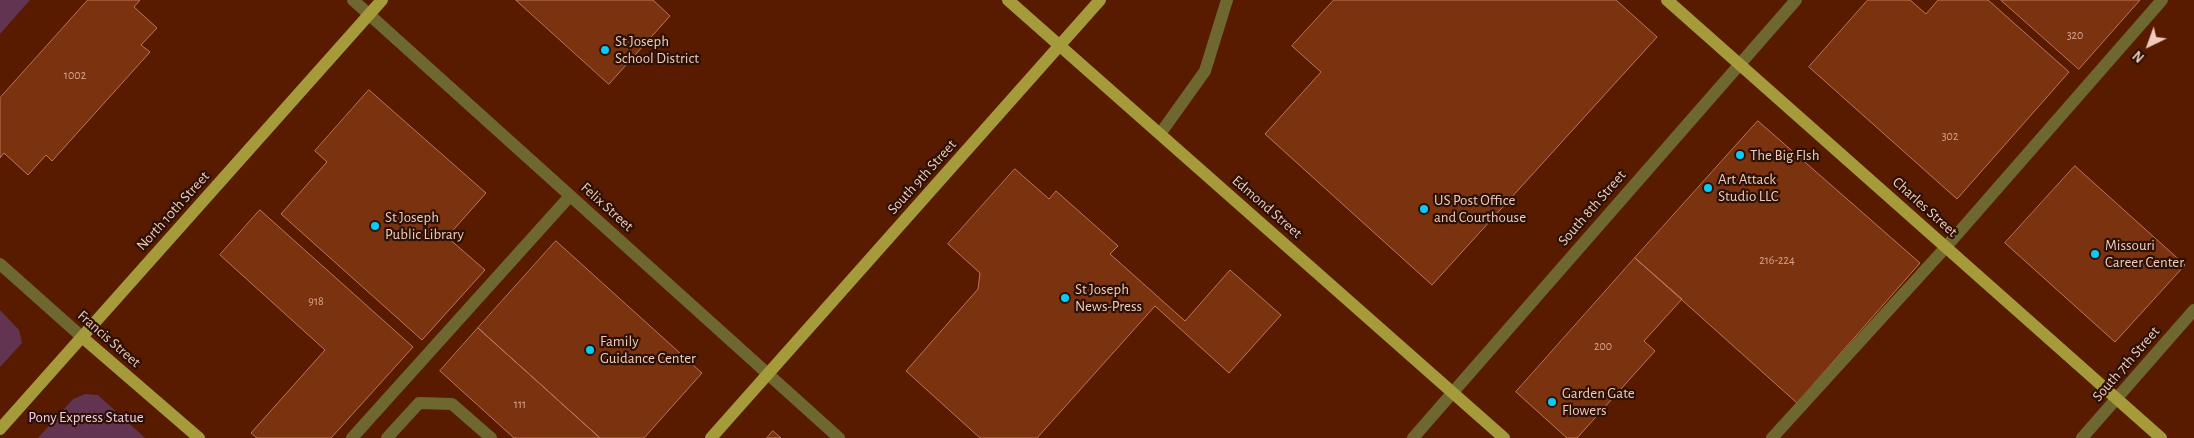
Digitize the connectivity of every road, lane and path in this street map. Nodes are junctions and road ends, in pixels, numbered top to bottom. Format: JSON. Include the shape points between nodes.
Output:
{"nodes":[{"id":1,"x":353,"y":0,"type":"edge"},
{"id":2,"x":382,"y":0,"type":"edge"},
{"id":3,"x":1008,"y":0,"type":"edge"},
{"id":4,"x":1100,"y":0,"type":"edge"},
{"id":5,"x":1227,"y":0,"type":"edge"},
{"id":6,"x":1667,"y":0,"type":"edge"},
{"id":7,"x":1796,"y":0,"type":"edge"},
{"id":8,"x":2162,"y":0,"type":"edge"},
{"id":9,"x":369,"y":14,"type":"junction"},
{"id":10,"x":1060,"y":46,"type":"junction"},
{"id":11,"x":1740,"y":64,"type":"junction"},
{"id":12,"x":1160,"y":134,"type":"junction"},
{"id":13,"x":570,"y":196,"type":"junction"},
{"id":14,"x":1946,"y":247,"type":"junction"},
{"id":15,"x":0,"y":264,"type":"edge"},
{"id":16,"x":2194,"y":310,"type":"edge"},
{"id":17,"x":82,"y":337,"type":"junction"},
{"id":18,"x":768,"y":374,"type":"junction"},
{"id":19,"x":1453,"y":392,"type":"junction"},
{"id":20,"x":2117,"y":399,"type":"junction"},
{"id":21,"x":0,"y":429,"type":"edge"},
{"id":22,"x":199,"y":438,"type":"edge"},
{"id":23,"x":352,"y":438,"type":"edge"},
{"id":24,"x":387,"y":438,"type":"edge"},
{"id":25,"x":491,"y":438,"type":"edge"},
{"id":26,"x":711,"y":438,"type":"edge"},
{"id":27,"x":839,"y":438,"type":"edge"},
{"id":28,"x":1414,"y":438,"type":"edge"},
{"id":29,"x":1504,"y":438,"type":"edge"},
{"id":30,"x":1772,"y":438,"type":"edge"},
{"id":31,"x":2082,"y":438,"type":"edge"},
{"id":32,"x":2162,"y":438,"type":"edge"}],
"edges":[{"from":1,"to":9,"type":"street","name":"Felix Street"},
{"from":2,"to":9,"type":"main road","name":"North 10th Street"},
{"from":3,"to":10,"type":"main road","name":"Edmond Street"},
{"from":4,"to":10,"type":"main road","name":"South 9th Street"},
{"from":5,"to":12,"type":"street","via":[[1205,71]]},
{"from":6,"to":11,"type":"main road","name":"Charles Street"},
{"from":7,"to":11,"type":"street","name":"South 8th Street"},
{"from":8,"to":14,"type":"street"},
{"from":9,"to":13,"type":"street","name":"Felix Street"},
{"from":9,"to":17,"type":"main road","name":"North 10th Street"},
{"from":10,"to":12,"type":"main road","name":"Edmond Street"},
{"from":10,"to":18,"type":"main road","name":"South 9th Street"},
{"from":11,"to":14,"type":"main road","name":"Charles Street"},
{"from":11,"to":19,"type":"street","name":"South 8th Street"},
{"from":12,"to":19,"type":"main road","name":"Edmond Street"},
{"from":13,"to":18,"type":"street","name":"Felix Street"},
{"from":13,"to":23,"type":"street"},
{"from":14,"to":20,"type":"main road","name":"Charles Street"},
{"from":14,"to":30,"type":"street"},
{"from":15,"to":17,"type":"street","name":"Francis Street"},
{"from":16,"to":20,"type":"street","name":"South 7th Street"},
{"from":17,"to":21,"type":"main road","name":"North 10th Street"},
{"from":17,"to":22,"type":"main road","name":"Francis Street"},
{"from":18,"to":26,"type":"main road","name":"South 9th Street"},
{"from":18,"to":27,"type":"street","name":"Felix Street"},
{"from":19,"to":28,"type":"street","name":"South 8th Street"},
{"from":19,"to":29,"type":"main road","name":"Edmond Street"},
{"from":20,"to":31,"type":"street","name":"South 7th Street"},
{"from":20,"to":32,"type":"main road","name":"Charles Street"},
{"from":24,"to":25,"type":"street","via":[[419,403],[452,404]]}]}
